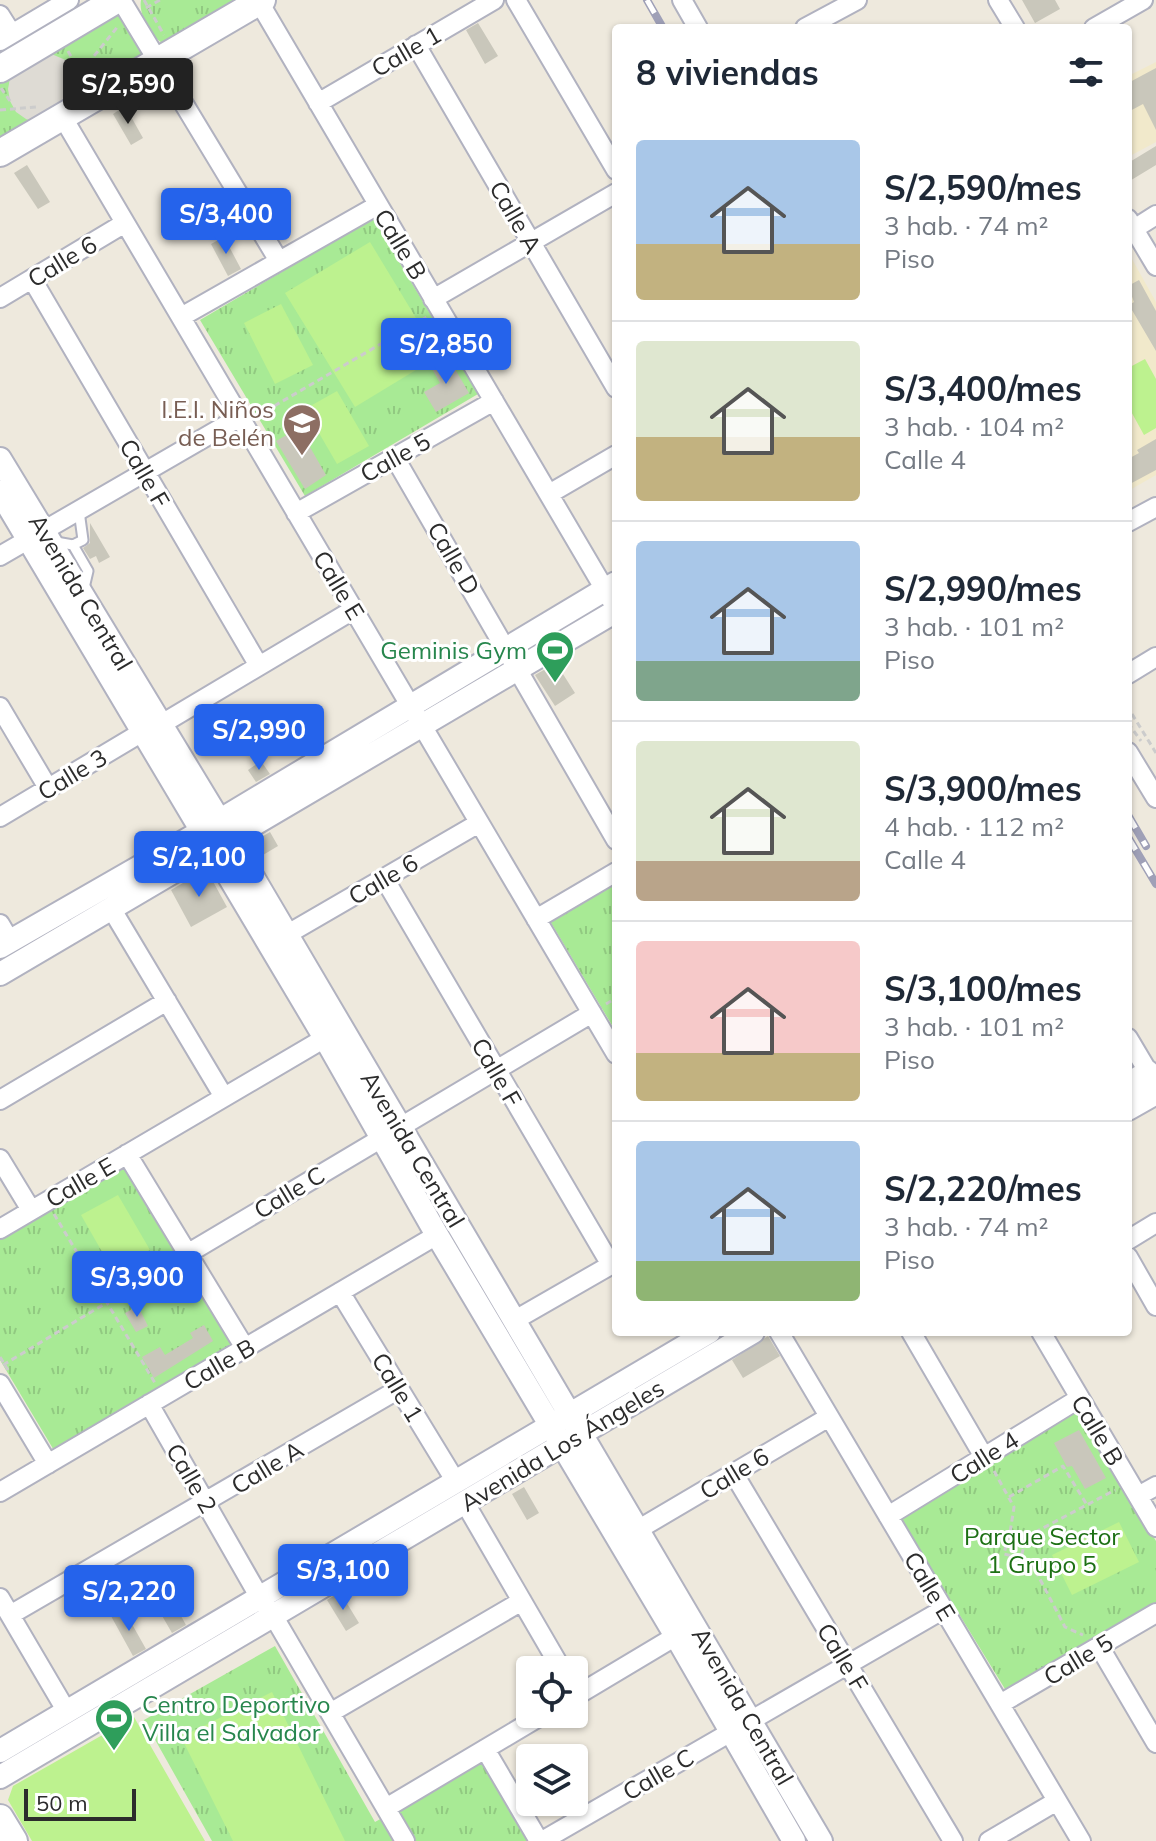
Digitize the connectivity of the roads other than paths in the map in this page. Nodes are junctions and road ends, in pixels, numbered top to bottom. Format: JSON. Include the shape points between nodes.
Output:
{"nodes":[{"id":1,"x":69,"y":0,"type":"edge"},
{"id":2,"x":494,"y":0,"type":"edge"},
{"id":3,"x":516,"y":0,"type":"edge"},
{"id":4,"x":682,"y":0,"type":"edge"},
{"id":5,"x":857,"y":0,"type":"edge"},
{"id":6,"x":998,"y":0,"type":"edge"},
{"id":7,"x":1143,"y":0,"type":"edge"},
{"id":8,"x":260,"y":1,"type":"edge"},
{"id":9,"x":123,"y":6,"type":"edge"},
{"id":10,"x":0,"y":15,"type":"edge"},
{"id":11,"x":696,"y":24,"type":"edge"},
{"id":12,"x":812,"y":24,"type":"edge"},
{"id":13,"x":1013,"y":24,"type":"edge"},
{"id":14,"x":1101,"y":24,"type":"edge"},
{"id":15,"x":6,"y":38,"type":"edge"},
{"id":16,"x":416,"y":45,"type":"junction"},
{"id":17,"x":165,"y":55,"type":"junction"},
{"id":18,"x":0,"y":69,"type":"edge"},
{"id":19,"x":318,"y":103,"type":"junction"},
{"id":20,"x":57,"y":105,"type":"junction"},
{"id":21,"x":0,"y":153,"type":"edge"},
{"id":22,"x":612,"y":163,"type":"edge"},
{"id":23,"x":612,"y":195,"type":"edge"},
{"id":24,"x":378,"y":205,"type":"junction"},
{"id":25,"x":1156,"y":215,"type":"edge"},
{"id":26,"x":125,"y":223,"type":"junction"},
{"id":27,"x":1132,"y":224,"type":"edge"},
{"id":28,"x":1132,"y":226,"type":"edge"},
{"id":29,"x":531,"y":241,"type":"junction"},
{"id":30,"x":279,"y":261,"type":"junction"},
{"id":31,"x":1156,"y":266,"type":"edge"},
{"id":32,"x":32,"y":279,"type":"junction"},
{"id":33,"x":0,"y":298,"type":"edge"},
{"id":34,"x":437,"y":304,"type":"junction"},
{"id":35,"x":181,"y":317,"type":"junction"},
{"id":36,"x":612,"y":381,"type":"edge"},
{"id":37,"x":494,"y":401,"type":"junction"},
{"id":38,"x":242,"y":421,"type":"junction"},
{"id":39,"x":612,"y":457,"type":"edge"},
{"id":40,"x":395,"y":458,"type":"junction"},
{"id":41,"x":0,"y":459,"type":"edge"},
{"id":42,"x":145,"y":472,"type":"junction"},
{"id":43,"x":0,"y":492,"type":"edge"},
{"id":44,"x":549,"y":494,"type":"junction"},
{"id":45,"x":1156,"y":507,"type":"edge"},
{"id":46,"x":79,"y":511,"type":"junction"},
{"id":47,"x":296,"y":513,"type":"junction"},
{"id":48,"x":1132,"y":520,"type":"edge"},
{"id":49,"x":41,"y":537,"type":"junction"},
{"id":50,"x":73,"y":545,"type":"junction"},
{"id":51,"x":0,"y":556,"type":"edge"},
{"id":52,"x":82,"y":595,"type":"junction"},
{"id":53,"x":612,"y":596,"type":"edge"},
{"id":54,"x":612,"y":599,"type":"edge"},
{"id":55,"x":353,"y":610,"type":"junction"},
{"id":56,"x":1156,"y":657,"type":"edge"},
{"id":57,"x":512,"y":659,"type":"junction"},
{"id":58,"x":259,"y":666,"type":"junction"},
{"id":59,"x":1132,"y":672,"type":"edge"},
{"id":60,"x":0,"y":707,"type":"edge"},
{"id":61,"x":416,"y":716,"type":"junction"},
{"id":62,"x":152,"y":728,"type":"junction"},
{"id":63,"x":1132,"y":759,"type":"edge"},
{"id":64,"x":48,"y":788,"type":"junction"},
{"id":65,"x":1156,"y":798,"type":"edge"},
{"id":66,"x":0,"y":817,"type":"edge"},
{"id":67,"x":479,"y":823,"type":"junction"},
{"id":68,"x":612,"y":833,"type":"edge"},
{"id":69,"x":216,"y":835,"type":"junction"},
{"id":70,"x":612,"y":874,"type":"edge"},
{"id":71,"x":384,"y":878,"type":"junction"},
{"id":72,"x":111,"y":908,"type":"junction"},
{"id":73,"x":536,"y":919,"type":"junction"},
{"id":74,"x":286,"y":935,"type":"junction"},
{"id":75,"x":3,"y":937,"type":"edge"},
{"id":76,"x":0,"y":974,"type":"edge"},
{"id":77,"x":167,"y":1001,"type":"junction"},
{"id":78,"x":592,"y":1013,"type":"junction"},
{"id":79,"x":325,"y":1038,"type":"junction"},
{"id":80,"x":1132,"y":1045,"type":"edge"},
{"id":81,"x":612,"y":1047,"type":"edge"},
{"id":82,"x":496,"y":1069,"type":"junction"},
{"id":83,"x":1153,"y":1083,"type":"edge"},
{"id":84,"x":1132,"y":1084,"type":"edge"},
{"id":85,"x":224,"y":1097,"type":"junction"},
{"id":86,"x":0,"y":1100,"type":"edge"},
{"id":87,"x":1132,"y":1105,"type":"edge"},
{"id":88,"x":390,"y":1131,"type":"junction"},
{"id":89,"x":127,"y":1154,"type":"junction"},
{"id":90,"x":0,"y":1159,"type":"edge"},
{"id":91,"x":39,"y":1206,"type":"junction"},
{"id":92,"x":1156,"y":1223,"type":"edge"},
{"id":93,"x":0,"y":1229,"type":"edge"},
{"id":94,"x":437,"y":1235,"type":"junction"},
{"id":95,"x":1132,"y":1238,"type":"edge"},
{"id":96,"x":187,"y":1254,"type":"junction"},
{"id":97,"x":612,"y":1260,"type":"edge"},
{"id":98,"x":612,"y":1264,"type":"edge"},
{"id":99,"x":1132,"y":1264,"type":"edge"},
{"id":100,"x":340,"y":1292,"type":"junction"},
{"id":101,"x":1156,"y":1306,"type":"edge"},
{"id":102,"x":515,"y":1320,"type":"junction"},
{"id":103,"x":703,"y":1336,"type":"edge"},
{"id":104,"x":745,"y":1336,"type":"edge"},
{"id":105,"x":781,"y":1336,"type":"edge"},
{"id":106,"x":913,"y":1336,"type":"edge"},
{"id":107,"x":1043,"y":1336,"type":"edge"},
{"id":108,"x":245,"y":1348,"type":"junction"},
{"id":109,"x":6,"y":1380,"type":"edge"},
{"id":110,"x":399,"y":1389,"type":"junction"},
{"id":111,"x":1080,"y":1398,"type":"junction"},
{"id":112,"x":156,"y":1400,"type":"junction"},
{"id":113,"x":829,"y":1417,"type":"junction"},
{"id":114,"x":577,"y":1423,"type":"junction"},
{"id":115,"x":556,"y":1435,"type":"junction"},
{"id":116,"x":984,"y":1456,"type":"junction"},
{"id":117,"x":48,"y":1464,"type":"junction"},
{"id":118,"x":734,"y":1474,"type":"junction"},
{"id":119,"x":1156,"y":1486,"type":"edge"},
{"id":120,"x":1134,"y":1489,"type":"junction"},
{"id":121,"x":0,"y":1492,"type":"edge"},
{"id":122,"x":460,"y":1492,"type":"junction"},
{"id":123,"x":206,"y":1503,"type":"junction"},
{"id":124,"x":888,"y":1516,"type":"junction"},
{"id":125,"x":1156,"y":1527,"type":"edge"},
{"id":126,"x":639,"y":1529,"type":"junction"},
{"id":127,"x":0,"y":1598,"type":"edge"},
{"id":128,"x":260,"y":1598,"type":"junction"},
{"id":129,"x":522,"y":1601,"type":"junction"},
{"id":130,"x":944,"y":1609,"type":"junction"},
{"id":131,"x":1156,"y":1613,"type":"edge"},
{"id":132,"x":10,"y":1615,"type":"junction"},
{"id":133,"x":274,"y":1617,"type":"junction"},
{"id":134,"x":676,"y":1636,"type":"junction"},
{"id":135,"x":1098,"y":1647,"type":"junction"},
{"id":136,"x":554,"y":1656,"type":"edge"},
{"id":137,"x":848,"y":1665,"type":"junction"},
{"id":138,"x":588,"y":1687,"type":"edge"},
{"id":139,"x":1000,"y":1704,"type":"junction"},
{"id":140,"x":67,"y":1712,"type":"junction"},
{"id":141,"x":330,"y":1713,"type":"junction"},
{"id":142,"x":742,"y":1727,"type":"junction"},
{"id":143,"x":520,"y":1728,"type":"edge"},
{"id":144,"x":1156,"y":1743,"type":"edge"},
{"id":145,"x":485,"y":1749,"type":"junction"},
{"id":146,"x":0,"y":1751,"type":"edge"},
{"id":147,"x":0,"y":1777,"type":"edge"},
{"id":148,"x":1057,"y":1801,"type":"junction"},
{"id":149,"x":386,"y":1808,"type":"junction"},
{"id":150,"x":0,"y":1818,"type":"edge"},
{"id":151,"x":787,"y":1839,"type":"edge"},
{"id":152,"x":14,"y":1841,"type":"edge"},
{"id":153,"x":405,"y":1841,"type":"edge"},
{"id":154,"x":541,"y":1841,"type":"edge"},
{"id":155,"x":821,"y":1841,"type":"edge"},
{"id":156,"x":953,"y":1841,"type":"edge"},
{"id":157,"x":989,"y":1841,"type":"edge"},
{"id":158,"x":1081,"y":1841,"type":"edge"}],
"edges":[{"from":1,"to":15,"type":"street"},
{"from":2,"to":16,"type":"street","name":"Calle 1"},
{"from":3,"to":22,"type":"street"},
{"from":4,"to":11,"type":"street"},
{"from":5,"to":12,"type":"street"},
{"from":6,"to":13,"type":"street"},
{"from":7,"to":14,"type":"street"},
{"from":8,"to":17,"type":"main road"},
{"from":8,"to":19,"type":"street","name":"Calle B"},
{"from":9,"to":17,"type":"street"},
{"from":9,"to":18,"type":"main road","via":[[58,34]]},
{"from":10,"to":15,"type":"street"},
{"from":16,"to":19,"type":"street","name":"Calle 1"},
{"from":16,"to":29,"type":"street","name":"Calle A"},
{"from":17,"to":20,"type":"main road"},
{"from":17,"to":30,"type":"street"},
{"from":19,"to":24,"type":"street","name":"Calle B"},
{"from":20,"to":21,"type":"main road"},
{"from":20,"to":26,"type":"street","name":"Calle E"},
{"from":23,"to":29,"type":"street"},
{"from":24,"to":30,"type":"street"},
{"from":24,"to":34,"type":"street","name":"Calle B"},
{"from":25,"to":27,"type":"street"},
{"from":26,"to":32,"type":"street","name":"Calle 6"},
{"from":26,"to":35,"type":"street","name":"Calle E"},
{"from":28,"to":31,"type":"street"},
{"from":29,"to":34,"type":"street"},
{"from":29,"to":36,"type":"street","name":"Calle A"},
{"from":30,"to":35,"type":"street"},
{"from":32,"to":33,"type":"street","name":"Calle 6"},
{"from":32,"to":42,"type":"street","name":"Calle F"},
{"from":34,"to":37,"type":"street","name":"Calle B"},
{"from":35,"to":38,"type":"street","name":"Calle E"},
{"from":37,"to":40,"type":"street","name":"Calle 5"},
{"from":37,"to":44,"type":"street","name":"Calle B"},
{"from":38,"to":42,"type":"street"},
{"from":38,"to":47,"type":"street","name":"Calle E"},
{"from":39,"to":44,"type":"street"},
{"from":40,"to":47,"type":"street","name":"Calle 5"},
{"from":40,"to":57,"type":"street","name":"Calle D"},
{"from":41,"to":49,"type":"street","name":"Avenida Central"},
{"from":42,"to":46,"type":"street"},
{"from":42,"to":58,"type":"street","name":"Calle F"},
{"from":43,"to":49,"type":"street","name":"Avenida Central"},
{"from":44,"to":53,"type":"street","name":"Calle B"},
{"from":45,"to":48,"type":"street"},
{"from":46,"to":49,"type":"street"},
{"from":46,"to":50,"type":"lane","via":[[83,540]]},
{"from":47,"to":55,"type":"street","name":"Calle E"},
{"from":49,"to":50,"type":"lane"},
{"from":49,"to":51,"type":"street"},
{"from":49,"to":52,"type":"street","name":"Avenida Central"},
{"from":49,"to":62,"type":"street","name":"Avenida Central"},
{"from":50,"to":52,"type":"lane","via":[[88,571]]},
{"from":52,"to":62,"type":"street","name":"Avenida Central"},
{"from":54,"to":57,"type":"street"},
{"from":55,"to":58,"type":"street","name":"Calle 3"},
{"from":55,"to":61,"type":"street","name":"Calle E"},
{"from":56,"to":59,"type":"street"},
{"from":57,"to":61,"type":"street"},
{"from":57,"to":68,"type":"street"},
{"from":58,"to":62,"type":"street","name":"Calle 3"},
{"from":60,"to":64,"type":"street"},
{"from":61,"to":67,"type":"street","name":"Calle E"},
{"from":61,"to":69,"type":"street"},
{"from":62,"to":64,"type":"street","name":"Calle 3"},
{"from":62,"to":69,"type":"street","name":"Avenida Central"},
{"from":63,"to":65,"type":"street"},
{"from":64,"to":66,"type":"street","name":"Calle 3"},
{"from":67,"to":71,"type":"street","name":"Calle 6"},
{"from":67,"to":73,"type":"street","name":"Calle E"},
{"from":69,"to":72,"type":"street"},
{"from":69,"to":74,"type":"street","name":"Avenida Central"},
{"from":69,"to":75,"type":"street"},
{"from":69,"to":79,"type":"street","name":"Avenida Central"},
{"from":70,"to":73,"type":"street"},
{"from":71,"to":74,"type":"street","name":"Calle 6"},
{"from":71,"to":82,"type":"street","name":"Calle F"},
{"from":72,"to":76,"type":"street"},
{"from":72,"to":77,"type":"street"},
{"from":73,"to":78,"type":"street","name":"Calle E"},
{"from":74,"to":88,"type":"street","name":"Avenida Central"},
{"from":77,"to":85,"type":"street"},
{"from":77,"to":86,"type":"street"},
{"from":78,"to":81,"type":"street","name":"Calle E"},
{"from":78,"to":82,"type":"street","name":"Calle C"},
{"from":79,"to":85,"type":"street","name":"Calle E"},
{"from":79,"to":88,"type":"street","name":"Avenida Central"},
{"from":80,"to":83,"type":"street"},
{"from":82,"to":88,"type":"street","name":"Calle C"},
{"from":82,"to":97,"type":"street","name":"Calle F"},
{"from":83,"to":84,"type":"street"},
{"from":83,"to":87,"type":"street"},
{"from":85,"to":89,"type":"street","name":"Calle E"},
{"from":88,"to":94,"type":"street","name":"Avenida Central"},
{"from":88,"to":96,"type":"street","name":"Calle C"},
{"from":88,"to":102,"type":"street","name":"Avenida Central"},
{"from":89,"to":91,"type":"street","name":"Calle E"},
{"from":89,"to":96,"type":"street"},
{"from":90,"to":91,"type":"street"},
{"from":91,"to":93,"type":"street","name":"Calle E"},
{"from":92,"to":95,"type":"street"},
{"from":94,"to":100,"type":"street","name":"Calle B"},
{"from":94,"to":115,"type":"street","name":"Avenida Central"},
{"from":96,"to":108,"type":"street"},
{"from":98,"to":102,"type":"street"},
{"from":99,"to":101,"type":"street"},
{"from":100,"to":108,"type":"street","name":"Calle B"},
{"from":100,"to":110,"type":"street","name":"Calle 1"},
{"from":102,"to":114,"type":"street","name":"Avenida Central"},
{"from":103,"to":114,"type":"street","name":"Avenida Los Ángeles"},
{"from":104,"to":114,"type":"street","name":"Avenida Los Ángeles"},
{"from":105,"to":113,"type":"street","name":"Calle E"},
{"from":106,"to":116,"type":"street"},
{"from":107,"to":111,"type":"street","name":"Calle B"},
{"from":108,"to":112,"type":"street","name":"Calle B"},
{"from":109,"to":117,"type":"street"},
{"from":110,"to":122,"type":"street","name":"Calle 1"},
{"from":110,"to":123,"type":"street","name":"Calle A"},
{"from":111,"to":116,"type":"street","name":"Calle 4"},
{"from":111,"to":120,"type":"street","name":"Calle B"},
{"from":112,"to":117,"type":"street","name":"Calle B"},
{"from":112,"to":123,"type":"street","name":"Calle 2"},
{"from":113,"to":118,"type":"street","name":"Calle 6"},
{"from":113,"to":124,"type":"street","name":"Calle E"},
{"from":114,"to":115,"type":"street","name":"Avenida Los Ángeles"},
{"from":114,"to":126,"type":"street","name":"Avenida Central"},
{"from":115,"to":122,"type":"street","name":"Avenida Los Ángeles"},
{"from":115,"to":134,"type":"street","name":"Avenida Central"},
{"from":116,"to":124,"type":"street","name":"Calle 4"},
{"from":117,"to":121,"type":"street","name":"Calle B"},
{"from":118,"to":126,"type":"street","name":"Calle 6"},
{"from":118,"to":137,"type":"street","name":"Calle F"},
{"from":119,"to":120,"type":"street"},
{"from":120,"to":125,"type":"street","name":"Calle B"},
{"from":122,"to":128,"type":"street","name":"Avenida Los Ángeles"},
{"from":122,"to":129,"type":"street"},
{"from":122,"to":133,"type":"street","name":"Avenida Los Ángeles"},
{"from":123,"to":128,"type":"street","name":"Calle 2"},
{"from":123,"to":132,"type":"street","name":"Calle A"},
{"from":124,"to":130,"type":"street","name":"Calle E"},
{"from":126,"to":142,"type":"street","name":"Avenida Central"},
{"from":127,"to":132,"type":"street"},
{"from":128,"to":133,"type":"street","name":"Calle 2"},
{"from":128,"to":140,"type":"street","name":"Avenida Los Ángeles"},
{"from":129,"to":136,"type":"street"},
{"from":129,"to":141,"type":"street"},
{"from":130,"to":137,"type":"street","name":"Calle C"},
{"from":130,"to":139,"type":"street","name":"Calle E"},
{"from":131,"to":135,"type":"street","name":"Calle 5"},
{"from":132,"to":140,"type":"street"},
{"from":133,"to":141,"type":"street","name":"Calle 2"},
{"from":133,"to":147,"type":"street","name":"Avenida Los Ángeles"},
{"from":134,"to":138,"type":"street"},
{"from":134,"to":142,"type":"street","name":"Avenida Central"},
{"from":135,"to":139,"type":"street","name":"Calle 5"},
{"from":135,"to":144,"type":"street"},
{"from":137,"to":142,"type":"street","name":"Calle C"},
{"from":137,"to":156,"type":"street","name":"Calle F"},
{"from":139,"to":148,"type":"street","name":"Calle E"},
{"from":140,"to":146,"type":"street","name":"Avenida Los Ángeles"},
{"from":141,"to":149,"type":"street","name":"Calle 2"},
{"from":142,"to":151,"type":"street","name":"Avenida Central"},
{"from":142,"to":154,"type":"street","name":"Calle C"},
{"from":142,"to":155,"type":"street","name":"Avenida Central"},
{"from":143,"to":145,"type":"street"},
{"from":145,"to":149,"type":"street"},
{"from":145,"to":154,"type":"street"},
{"from":148,"to":157,"type":"street"},
{"from":148,"to":158,"type":"street","name":"Calle E"},
{"from":149,"to":153,"type":"street","name":"Calle 2"},
{"from":150,"to":152,"type":"main road"}]}
